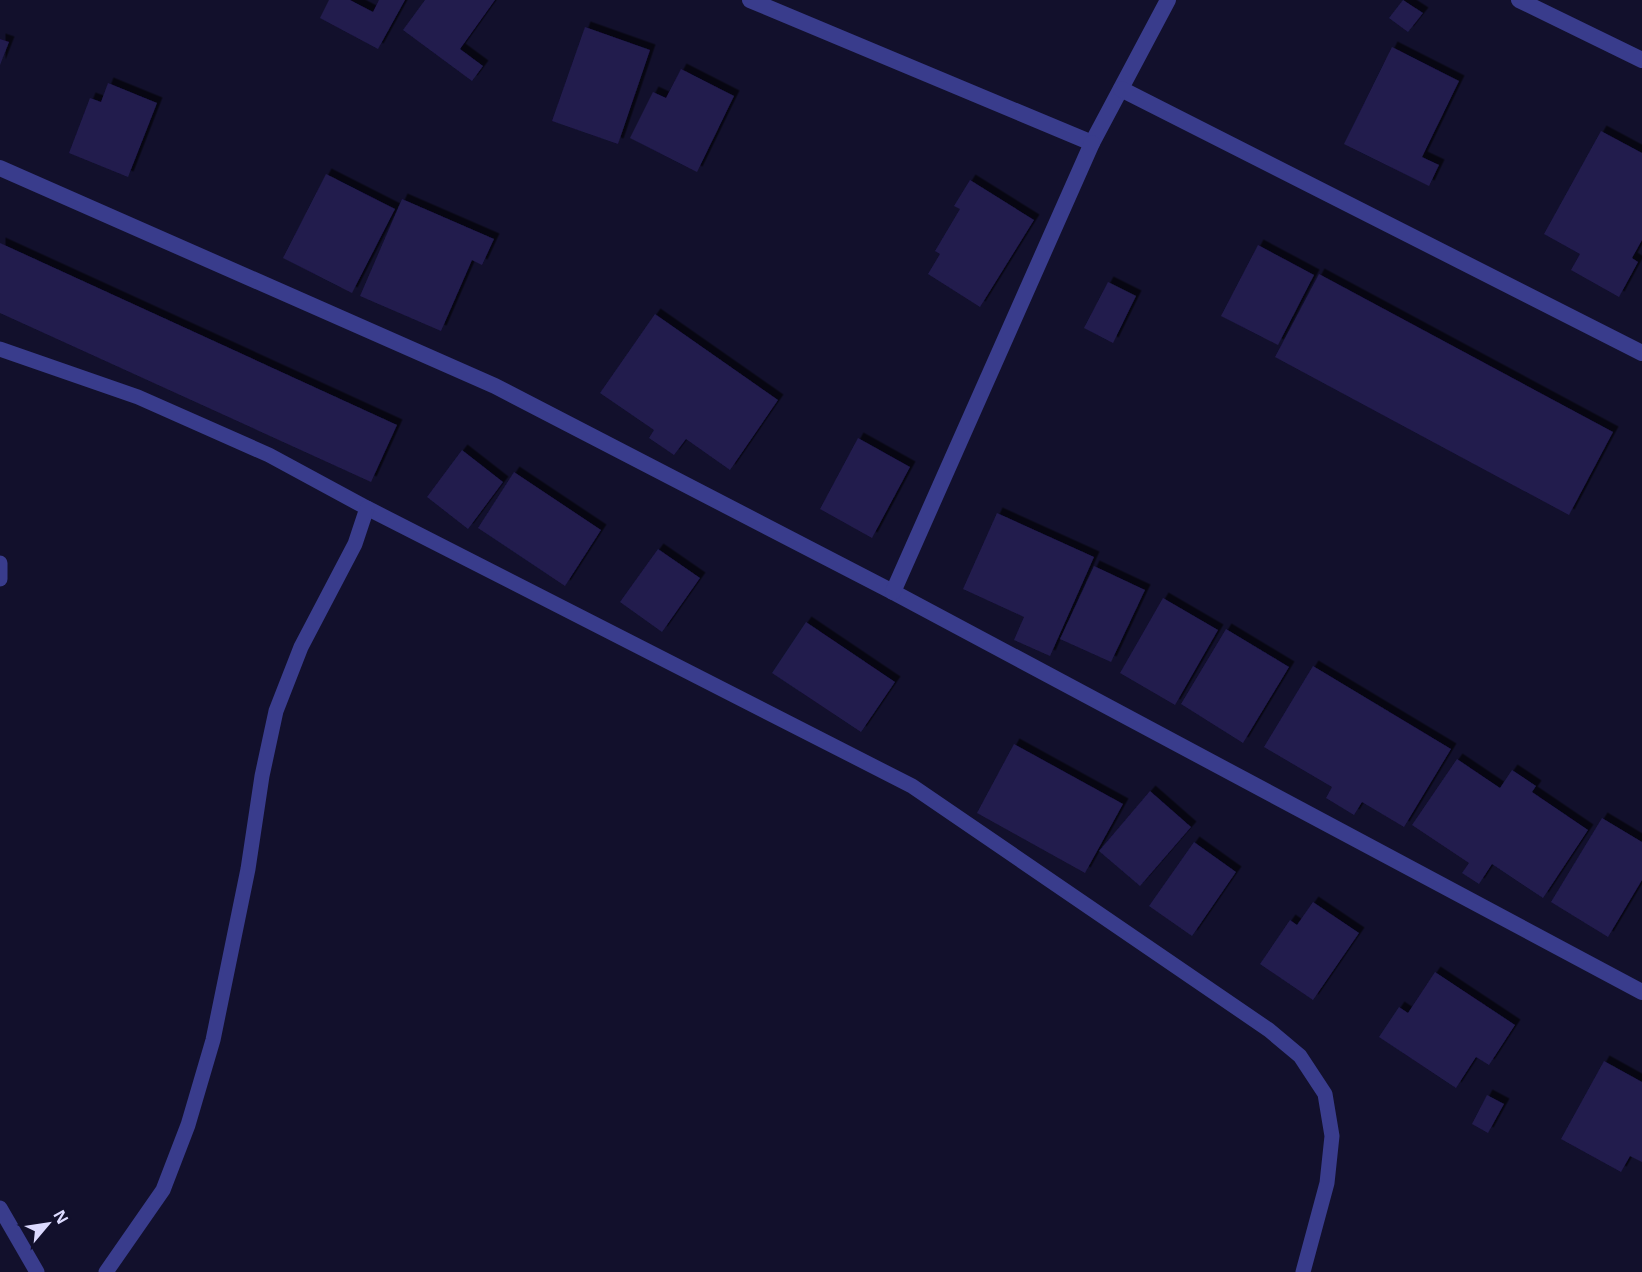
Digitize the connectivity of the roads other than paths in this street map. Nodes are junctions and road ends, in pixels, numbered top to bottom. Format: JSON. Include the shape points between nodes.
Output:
{"nodes":[{"id":1,"x":750,"y":0,"type":"edge"},
{"id":2,"x":1168,"y":0,"type":"edge"},
{"id":3,"x":1519,"y":0,"type":"edge"},
{"id":4,"x":1642,"y":60,"type":"edge"},
{"id":5,"x":1121,"y":89,"type":"junction"},
{"id":6,"x":1092,"y":143,"type":"junction"},
{"id":7,"x":0,"y":168,"type":"edge"},
{"id":8,"x":0,"y":349,"type":"edge"},
{"id":9,"x":1642,"y":353,"type":"edge"},
{"id":10,"x":367,"y":508,"type":"junction"},
{"id":11,"x":0,"y":563,"type":"edge"},
{"id":12,"x":0,"y":579,"type":"edge"},
{"id":13,"x":893,"y":592,"type":"junction"},
{"id":14,"x":1642,"y":992,"type":"edge"},
{"id":15,"x":0,"y":1208,"type":"edge"},
{"id":16,"x":37,"y":1272,"type":"edge"},
{"id":17,"x":106,"y":1272,"type":"edge"},
{"id":18,"x":1303,"y":1272,"type":"edge"}],
"edges":[{"from":1,"to":6,"type":"street"},
{"from":2,"to":5,"type":"street"},
{"from":3,"to":4,"type":"street"},
{"from":5,"to":6,"type":"street"},
{"from":5,"to":9,"type":"street"},
{"from":6,"to":13,"type":"street"},
{"from":7,"to":13,"type":"street","via":[[495,386]]},
{"from":8,"to":10,"type":"lane","via":[[138,398],[269,455]]},
{"from":10,"to":17,"type":"lane","via":[[355,544],[302,647],[276,711],[213,1040],[188,1125],[163,1190]]},
{"from":10,"to":18,"type":"lane","via":[[912,786],[1285,1043],[1300,1056],[1325,1094],[1332,1136],[1327,1183]]},
{"from":11,"to":12,"type":"lane"},
{"from":13,"to":14,"type":"street"},
{"from":15,"to":16,"type":"lane"}]}
